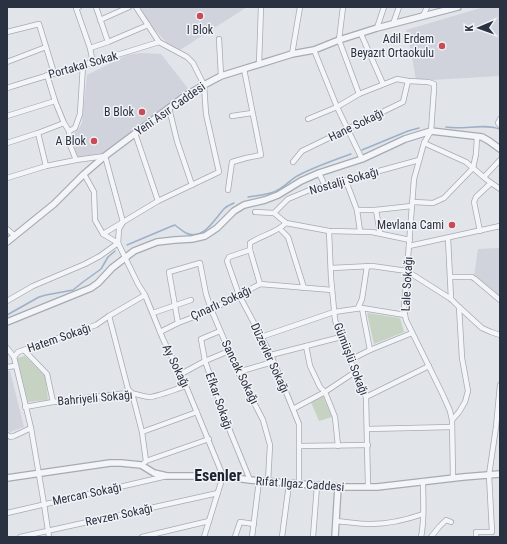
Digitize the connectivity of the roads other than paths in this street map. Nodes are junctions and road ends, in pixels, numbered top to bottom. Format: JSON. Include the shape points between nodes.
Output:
{"nodes":[{"id":1,"x":78,"y":7,"type":"edge"},
{"id":2,"x":96,"y":7,"type":"edge"},
{"id":3,"x":129,"y":7,"type":"edge"},
{"id":4,"x":136,"y":7,"type":"edge"},
{"id":5,"x":261,"y":7,"type":"edge"},
{"id":6,"x":300,"y":7,"type":"edge"},
{"id":7,"x":342,"y":7,"type":"edge"},
{"id":8,"x":384,"y":7,"type":"edge"},
{"id":9,"x":399,"y":7,"type":"edge"},
{"id":10,"x":427,"y":7,"type":"edge"},
{"id":11,"x":456,"y":7,"type":"edge"},
{"id":12,"x":423,"y":16,"type":"junction"},
{"id":13,"x":100,"y":20,"type":"junction"},
{"id":14,"x":393,"y":24,"type":"junction"},
{"id":15,"x":148,"y":25,"type":"junction"},
{"id":16,"x":377,"y":28,"type":"junction"},
{"id":17,"x":7,"y":32,"type":"edge"},
{"id":18,"x":361,"y":34,"type":"junction"},
{"id":19,"x":219,"y":38,"type":"dead end"},
{"id":20,"x":339,"y":40,"type":"junction"},
{"id":21,"x":108,"y":42,"type":"junction"},
{"id":22,"x":159,"y":42,"type":"junction"},
{"id":23,"x":46,"y":47,"type":"junction"},
{"id":24,"x":90,"y":48,"type":"junction"},
{"id":25,"x":314,"y":50,"type":"junction"},
{"id":26,"x":292,"y":54,"type":"junction"},
{"id":27,"x":7,"y":62,"type":"edge"},
{"id":28,"x":93,"y":62,"type":"junction"},
{"id":29,"x":259,"y":64,"type":"junction"},
{"id":30,"x":83,"y":65,"type":"junction"},
{"id":31,"x":244,"y":69,"type":"junction"},
{"id":32,"x":54,"y":73,"type":"junction"},
{"id":33,"x":47,"y":75,"type":"junction"},
{"id":34,"x":221,"y":76,"type":"junction"},
{"id":35,"x":408,"y":81,"type":"junction"},
{"id":36,"x":383,"y":84,"type":"junction"},
{"id":37,"x":204,"y":85,"type":"junction"},
{"id":38,"x":7,"y":88,"type":"edge"},
{"id":39,"x":359,"y":94,"type":"junction"},
{"id":40,"x":54,"y":101,"type":"junction"},
{"id":41,"x":337,"y":107,"type":"junction"},
{"id":42,"x":169,"y":108,"type":"junction"},
{"id":43,"x":252,"y":113,"type":"junction"},
{"id":44,"x":7,"y":116,"type":"edge"},
{"id":45,"x":232,"y":116,"type":"dead end"},
{"id":46,"x":308,"y":119,"type":"dead end"},
{"id":47,"x":500,"y":119,"type":"edge"},
{"id":48,"x":64,"y":123,"type":"junction"},
{"id":49,"x":500,"y":125,"type":"edge"},
{"id":50,"x":347,"y":128,"type":"junction"},
{"id":51,"x":69,"y":131,"type":"junction"},
{"id":52,"x":431,"y":131,"type":"junction"},
{"id":53,"x":38,"y":133,"type":"junction"},
{"id":54,"x":135,"y":133,"type":"junction"},
{"id":55,"x":477,"y":137,"type":"junction"},
{"id":56,"x":7,"y":143,"type":"edge"},
{"id":57,"x":424,"y":143,"type":"junction"},
{"id":58,"x":500,"y":150,"type":"edge"},
{"id":59,"x":105,"y":156,"type":"junction"},
{"id":60,"x":362,"y":159,"type":"junction"},
{"id":61,"x":76,"y":160,"type":"junction"},
{"id":62,"x":419,"y":160,"type":"junction"},
{"id":63,"x":500,"y":160,"type":"edge"},
{"id":64,"x":293,"y":162,"type":"dead end"},
{"id":65,"x":46,"y":166,"type":"junction"},
{"id":66,"x":472,"y":168,"type":"junction"},
{"id":67,"x":319,"y":173,"type":"junction"},
{"id":68,"x":84,"y":174,"type":"junction"},
{"id":69,"x":484,"y":177,"type":"junction"},
{"id":70,"x":7,"y":178,"type":"edge"},
{"id":71,"x":346,"y":180,"type":"junction"},
{"id":72,"x":491,"y":183,"type":"junction"},
{"id":73,"x":192,"y":185,"type":"junction"},
{"id":74,"x":325,"y":186,"type":"junction"},
{"id":75,"x":500,"y":189,"type":"edge"},
{"id":76,"x":228,"y":190,"type":"dead end"},
{"id":77,"x":158,"y":202,"type":"junction"},
{"id":78,"x":412,"y":204,"type":"junction"},
{"id":79,"x":357,"y":210,"type":"junction"},
{"id":80,"x":376,"y":210,"type":"junction"},
{"id":81,"x":255,"y":212,"type":"dead end"},
{"id":82,"x":274,"y":213,"type":"junction"},
{"id":83,"x":123,"y":222,"type":"junction"},
{"id":84,"x":286,"y":223,"type":"junction"},
{"id":85,"x":500,"y":226,"type":"edge"},
{"id":86,"x":7,"y":229,"type":"edge"},
{"id":87,"x":280,"y":229,"type":"junction"},
{"id":88,"x":329,"y":231,"type":"junction"},
{"id":89,"x":360,"y":231,"type":"junction"},
{"id":90,"x":480,"y":231,"type":"junction"},
{"id":91,"x":380,"y":233,"type":"junction"},
{"id":92,"x":103,"y":234,"type":"junction"},
{"id":93,"x":14,"y":236,"type":"junction"},
{"id":94,"x":448,"y":238,"type":"junction"},
{"id":95,"x":410,"y":240,"type":"junction"},
{"id":96,"x":7,"y":242,"type":"edge"},
{"id":97,"x":118,"y":243,"type":"junction"},
{"id":98,"x":409,"y":246,"type":"junction"},
{"id":99,"x":250,"y":250,"type":"junction"},
{"id":100,"x":125,"y":257,"type":"junction"},
{"id":101,"x":367,"y":266,"type":"junction"},
{"id":102,"x":331,"y":268,"type":"junction"},
{"id":103,"x":407,"y":271,"type":"junction"},
{"id":104,"x":450,"y":277,"type":"junction"},
{"id":105,"x":260,"y":284,"type":"junction"},
{"id":106,"x":304,"y":288,"type":"junction"},
{"id":107,"x":332,"y":290,"type":"junction"},
{"id":108,"x":145,"y":295,"type":"junction"},
{"id":109,"x":239,"y":295,"type":"junction"},
{"id":110,"x":451,"y":299,"type":"junction"},
{"id":111,"x":191,"y":300,"type":"dead end"},
{"id":112,"x":500,"y":300,"type":"edge"},
{"id":113,"x":7,"y":301,"type":"edge"},
{"id":114,"x":174,"y":306,"type":"junction"},
{"id":115,"x":459,"y":307,"type":"junction"},
{"id":116,"x":360,"y":308,"type":"junction"},
{"id":117,"x":211,"y":310,"type":"junction"},
{"id":118,"x":334,"y":312,"type":"junction"},
{"id":119,"x":153,"y":313,"type":"junction"},
{"id":120,"x":405,"y":315,"type":"junction"},
{"id":121,"x":109,"y":316,"type":"junction"},
{"id":122,"x":7,"y":322,"type":"edge"},
{"id":123,"x":178,"y":323,"type":"junction"},
{"id":124,"x":220,"y":331,"type":"junction"},
{"id":125,"x":160,"y":332,"type":"junction"},
{"id":126,"x":412,"y":333,"type":"junction"},
{"id":127,"x":500,"y":334,"type":"edge"},
{"id":128,"x":261,"y":337,"type":"junction"},
{"id":129,"x":341,"y":337,"type":"junction"},
{"id":130,"x":306,"y":346,"type":"junction"},
{"id":131,"x":7,"y":348,"type":"edge"},
{"id":132,"x":24,"y":350,"type":"junction"},
{"id":133,"x":370,"y":350,"type":"junction"},
{"id":134,"x":229,"y":351,"type":"junction"},
{"id":135,"x":271,"y":355,"type":"junction"},
{"id":136,"x":14,"y":357,"type":"junction"},
{"id":137,"x":350,"y":360,"type":"junction"},
{"id":138,"x":205,"y":361,"type":"junction"},
{"id":139,"x":273,"y":362,"type":"junction"},
{"id":140,"x":15,"y":366,"type":"junction"},
{"id":141,"x":429,"y":366,"type":"junction"},
{"id":142,"x":7,"y":367,"type":"edge"},
{"id":143,"x":238,"y":372,"type":"junction"},
{"id":144,"x":355,"y":372,"type":"junction"},
{"id":145,"x":181,"y":374,"type":"junction"},
{"id":146,"x":500,"y":385,"type":"edge"},
{"id":147,"x":186,"y":386,"type":"junction"},
{"id":148,"x":325,"y":392,"type":"junction"},
{"id":149,"x":132,"y":393,"type":"junction"},
{"id":150,"x":366,"y":397,"type":"junction"},
{"id":151,"x":53,"y":402,"type":"junction"},
{"id":152,"x":25,"y":407,"type":"junction"},
{"id":153,"x":293,"y":409,"type":"junction"},
{"id":154,"x":198,"y":412,"type":"junction"},
{"id":155,"x":452,"y":420,"type":"junction"},
{"id":156,"x":452,"y":427,"type":"junction"},
{"id":157,"x":31,"y":428,"type":"junction"},
{"id":158,"x":367,"y":429,"type":"junction"},
{"id":159,"x":142,"y":432,"type":"junction"},
{"id":160,"x":7,"y":435,"type":"edge"},
{"id":161,"x":209,"y":439,"type":"junction"},
{"id":162,"x":299,"y":446,"type":"junction"},
{"id":163,"x":338,"y":446,"type":"junction"},
{"id":164,"x":368,"y":446,"type":"junction"},
{"id":165,"x":146,"y":461,"type":"junction"},
{"id":166,"x":141,"y":465,"type":"junction"},
{"id":167,"x":39,"y":473,"type":"junction"},
{"id":168,"x":500,"y":474,"type":"edge"},
{"id":169,"x":489,"y":475,"type":"junction"},
{"id":170,"x":167,"y":476,"type":"junction"},
{"id":171,"x":223,"y":476,"type":"junction"},
{"id":172,"x":7,"y":478,"type":"edge"},
{"id":173,"x":453,"y":478,"type":"junction"},
{"id":174,"x":250,"y":480,"type":"junction"},
{"id":175,"x":259,"y":481,"type":"junction"},
{"id":176,"x":423,"y":481,"type":"junction"},
{"id":177,"x":268,"y":482,"type":"junction"},
{"id":178,"x":289,"y":484,"type":"junction"},
{"id":179,"x":299,"y":485,"type":"junction"},
{"id":180,"x":317,"y":486,"type":"junction"},
{"id":181,"x":338,"y":487,"type":"junction"},
{"id":182,"x":368,"y":487,"type":"junction"},
{"id":183,"x":218,"y":493,"type":"junction"},
{"id":184,"x":44,"y":504,"type":"junction"},
{"id":185,"x":7,"y":512,"type":"edge"},
{"id":186,"x":423,"y":514,"type":"junction"},
{"id":187,"x":209,"y":521,"type":"junction"},
{"id":188,"x":336,"y":521,"type":"junction"},
{"id":189,"x":452,"y":522,"type":"dead end"},
{"id":190,"x":254,"y":524,"type":"junction"},
{"id":191,"x":48,"y":531,"type":"junction"},
{"id":192,"x":476,"y":535,"type":"edge"},
{"id":193,"x":20,"y":537,"type":"edge"},
{"id":194,"x":49,"y":537,"type":"edge"},
{"id":195,"x":142,"y":537,"type":"edge"},
{"id":196,"x":204,"y":537,"type":"edge"},
{"id":197,"x":236,"y":537,"type":"edge"},
{"id":198,"x":252,"y":537,"type":"edge"},
{"id":199,"x":282,"y":537,"type":"edge"},
{"id":200,"x":313,"y":537,"type":"edge"},
{"id":201,"x":335,"y":537,"type":"edge"},
{"id":202,"x":422,"y":537,"type":"edge"},
{"id":203,"x":431,"y":537,"type":"edge"}],
"edges":[{"from":1,"to":24,"type":"street"},
{"from":2,"to":13,"type":"street"},
{"from":3,"to":13,"type":"street"},
{"from":4,"to":15,"type":"street"},
{"from":5,"to":29,"type":"street"},
{"from":6,"to":26,"type":"street"},
{"from":7,"to":20,"type":"street"},
{"from":8,"to":16,"type":"street"},
{"from":9,"to":14,"type":"street"},
{"from":10,"to":12,"type":"street"},
{"from":11,"to":12,"type":"street","name":"Yeni Asır Caddesi"},
{"from":12,"to":14,"type":"street","name":"Yeni Asır Caddesi"},
{"from":13,"to":21,"type":"street"},
{"from":14,"to":16,"type":"street","name":"Yeni Asır Caddesi"},
{"from":15,"to":21,"type":"street"},
{"from":15,"to":22,"type":"street"},
{"from":16,"to":18,"type":"street","name":"Yeni Asır Caddesi"},
{"from":17,"to":23,"type":"street","via":[[39,24]]},
{"from":18,"to":20,"type":"street","name":"Yeni Asır Caddesi"},
{"from":18,"to":36,"type":"street"},
{"from":19,"to":34,"type":"street"},
{"from":20,"to":25,"type":"street","name":"Yeni Asır Caddesi"},
{"from":20,"to":39,"type":"street"},
{"from":21,"to":24,"type":"street"},
{"from":22,"to":28,"type":"street","name":"Portakal Sokak"},
{"from":22,"to":37,"type":"street","via":[[187,57],[193,63]]},
{"from":23,"to":27,"type":"street"},
{"from":23,"to":32,"type":"street"},
{"from":24,"to":28,"type":"street"},
{"from":25,"to":26,"type":"street","name":"Yeni Asır Caddesi"},
{"from":25,"to":41,"type":"street"},
{"from":26,"to":29,"type":"street","name":"Yeni Asır Caddesi"},
{"from":28,"to":30,"type":"street","name":"Portakal Sokak"},
{"from":29,"to":31,"type":"street","name":"Yeni Asır Caddesi"},
{"from":30,"to":32,"type":"street","name":"Portakal Sokak"},
{"from":30,"to":51,"type":"street","via":[[80,114],[75,128]]},
{"from":31,"to":34,"type":"street","name":"Yeni Asır Caddesi"},
{"from":31,"to":43,"type":"street"},
{"from":32,"to":33,"type":"street","name":"Portakal Sokak"},
{"from":33,"to":38,"type":"street","name":"Portakal Sokak"},
{"from":33,"to":40,"type":"street"},
{"from":34,"to":37,"type":"street","name":"Yeni Asır Caddesi"},
{"from":35,"to":36,"type":"street","via":[[397,79]]},
{"from":35,"to":50,"type":"street","name":"Hane Sokağı","via":[[403,102]]},
{"from":35,"to":52,"type":"street","via":[[434,84]]},
{"from":36,"to":39,"type":"street"},
{"from":37,"to":42,"type":"street","name":"Yeni Asır Caddesi"},
{"from":37,"to":73,"type":"street","via":[[206,114],[219,172]]},
{"from":39,"to":41,"type":"street"},
{"from":40,"to":44,"type":"street"},
{"from":40,"to":48,"type":"street"},
{"from":41,"to":46,"type":"street"},
{"from":41,"to":50,"type":"street"},
{"from":42,"to":54,"type":"street","name":"Yeni Asır Caddesi"},
{"from":42,"to":73,"type":"street"},
{"from":43,"to":45,"type":"street"},
{"from":43,"to":76,"type":"street","via":[[261,155],[232,162]]},
{"from":47,"to":49,"type":"street"},
{"from":48,"to":51,"type":"street"},
{"from":48,"to":53,"type":"street"},
{"from":50,"to":60,"type":"street"},
{"from":50,"to":64,"type":"street","name":"Hane Sokağı","via":[[302,151]]},
{"from":51,"to":61,"type":"street","via":[[70,145]]},
{"from":52,"to":55,"type":"street"},
{"from":52,"to":57,"type":"street","name":"Lale Sokağı"},
{"from":52,"to":60,"type":"street","via":[[405,139]]},
{"from":53,"to":56,"type":"street"},
{"from":53,"to":65,"type":"street"},
{"from":54,"to":59,"type":"street","name":"Yeni Asır Caddesi"},
{"from":54,"to":77,"type":"street"},
{"from":55,"to":58,"type":"street","via":[[482,137]]},
{"from":55,"to":66,"type":"street"},
{"from":57,"to":62,"type":"street","name":"Lale Sokağı"},
{"from":57,"to":66,"type":"street","via":[[466,162]]},
{"from":59,"to":61,"type":"street"},
{"from":59,"to":68,"type":"street","name":"Yeni Asır Caddesi"},
{"from":59,"to":83,"type":"street"},
{"from":60,"to":67,"type":"street"},
{"from":61,"to":65,"type":"street"},
{"from":62,"to":71,"type":"street","name":"Nostalji Sokağı"},
{"from":62,"to":78,"type":"street","name":"Lale Sokağı","via":[[414,178]]},
{"from":63,"to":69,"type":"street"},
{"from":65,"to":70,"type":"street"},
{"from":66,"to":69,"type":"street"},
{"from":66,"to":78,"type":"street","via":[[444,198],[433,203]]},
{"from":67,"to":74,"type":"street"},
{"from":67,"to":100,"type":"street","via":[[278,195],[244,205],[205,236],[192,240],[157,242]]},
{"from":68,"to":92,"type":"street","via":[[94,192],[95,220]]},
{"from":68,"to":93,"type":"street","name":"Yeni Asır Caddesi","via":[[54,204]]},
{"from":69,"to":72,"type":"street"},
{"from":71,"to":74,"type":"street","name":"Nostalji Sokağı"},
{"from":71,"to":79,"type":"street"},
{"from":72,"to":75,"type":"street"},
{"from":72,"to":90,"type":"street","via":[[474,202]]},
{"from":73,"to":77,"type":"street"},
{"from":74,"to":82,"type":"street","name":"Nostalji Sokağı","via":[[288,200]]},
{"from":77,"to":83,"type":"street"},
{"from":78,"to":80,"type":"street"},
{"from":78,"to":95,"type":"street","name":"Lale Sokağı"},
{"from":79,"to":80,"type":"street"},
{"from":79,"to":89,"type":"street"},
{"from":80,"to":91,"type":"street"},
{"from":81,"to":82,"type":"street"},
{"from":82,"to":84,"type":"street"},
{"from":83,"to":92,"type":"street"},
{"from":83,"to":97,"type":"street","via":[[119,229]]},
{"from":84,"to":87,"type":"street"},
{"from":84,"to":88,"type":"street"},
{"from":85,"to":90,"type":"street"},
{"from":86,"to":93,"type":"street"},
{"from":87,"to":99,"type":"street","via":[[250,243]]},
{"from":87,"to":106,"type":"street","via":[[288,238]]},
{"from":88,"to":89,"type":"street"},
{"from":88,"to":102,"type":"street","name":"Gümüşlü Sokağı"},
{"from":89,"to":91,"type":"street"},
{"from":90,"to":94,"type":"street"},
{"from":91,"to":95,"type":"street"},
{"from":92,"to":97,"type":"street"},
{"from":93,"to":96,"type":"street","name":"Yeni Asır Caddesi"},
{"from":94,"to":98,"type":"street"},
{"from":94,"to":104,"type":"street"},
{"from":95,"to":98,"type":"street","name":"Lale Sokağı"},
{"from":97,"to":100,"type":"street","name":"Ay Sokağı"},
{"from":97,"to":113,"type":"street","via":[[85,264],[33,286]]},
{"from":98,"to":103,"type":"street","name":"Lale Sokağı"},
{"from":99,"to":105,"type":"street"},
{"from":99,"to":109,"type":"street","name":"Düzevler Sokağı","via":[[229,257],[227,261]]},
{"from":100,"to":108,"type":"street","name":"Ay Sokağı"},
{"from":100,"to":122,"type":"street","via":[[91,288]]},
{"from":101,"to":102,"type":"street"},
{"from":101,"to":103,"type":"street"},
{"from":101,"to":116,"type":"street"},
{"from":102,"to":107,"type":"street","name":"Gümüşlü Sokağı"},
{"from":103,"to":110,"type":"street"},
{"from":103,"to":120,"type":"street","name":"Lale Sokağı"},
{"from":104,"to":110,"type":"street"},
{"from":104,"to":112,"type":"street","via":[[472,277]]},
{"from":105,"to":106,"type":"street","name":"Çınarlı Sokağı"},
{"from":105,"to":109,"type":"street","name":"Çınarlı Sokağı"},
{"from":106,"to":107,"type":"street","name":"Çınarlı Sokağı"},
{"from":107,"to":118,"type":"street","name":"Gümüşlü Sokağı"},
{"from":108,"to":119,"type":"street","name":"Ay Sokağı"},
{"from":108,"to":121,"type":"street","name":"Hatem Sokağı"},
{"from":109,"to":117,"type":"street","name":"Çınarlı Sokağı"},
{"from":109,"to":128,"type":"street","name":"Düzevler Sokağı"},
{"from":110,"to":115,"type":"street"},
{"from":111,"to":114,"type":"street"},
{"from":114,"to":117,"type":"street","name":"Sancak Sokağı","via":[[168,272],[200,263]]},
{"from":114,"to":119,"type":"street"},
{"from":114,"to":123,"type":"street"},
{"from":115,"to":127,"type":"street","via":[[482,328]]},
{"from":115,"to":155,"type":"street","via":[[462,358],[468,391],[465,402]]},
{"from":116,"to":118,"type":"street"},
{"from":116,"to":120,"type":"street"},
{"from":116,"to":133,"type":"street"},
{"from":117,"to":123,"type":"street","name":"Çınarlı Sokağı"},
{"from":117,"to":124,"type":"street","name":"Sancak Sokağı"},
{"from":118,"to":128,"type":"street"},
{"from":118,"to":129,"type":"street","name":"Gümüşlü Sokağı"},
{"from":119,"to":125,"type":"street","name":"Ay Sokağı"},
{"from":120,"to":126,"type":"street","name":"Lale Sokağı"},
{"from":121,"to":132,"type":"street","name":"Hatem Sokağı","via":[[93,327]]},
{"from":121,"to":149,"type":"street","via":[[128,389]]},
{"from":123,"to":125,"type":"street","name":"Çınarlı Sokağı"},
{"from":124,"to":134,"type":"street","name":"Sancak Sokağı"},
{"from":124,"to":138,"type":"street","name":"Efkar Sokağı","via":[[201,339]]},
{"from":125,"to":145,"type":"street","name":"Ay Sokağı"},
{"from":126,"to":133,"type":"street"},
{"from":126,"to":141,"type":"street","name":"Lale Sokağı"},
{"from":128,"to":135,"type":"street","name":"Düzevler Sokağı"},
{"from":129,"to":130,"type":"street"},
{"from":129,"to":137,"type":"street","name":"Gümüşlü Sokağı"},
{"from":130,"to":135,"type":"street"},
{"from":130,"to":148,"type":"street","via":[[310,366]]},
{"from":131,"to":136,"type":"street"},
{"from":132,"to":136,"type":"street","name":"Hatem Sokağı","via":[[16,353]]},
{"from":132,"to":151,"type":"street","via":[[46,374]]},
{"from":133,"to":137,"type":"street"},
{"from":134,"to":138,"type":"street"},
{"from":134,"to":143,"type":"street","name":"Sancak Sokağı"},
{"from":135,"to":139,"type":"street","name":"Düzevler Sokağı"},
{"from":136,"to":140,"type":"street"},
{"from":137,"to":144,"type":"street","name":"Gümüşlü Sokağı"},
{"from":138,"to":145,"type":"street"},
{"from":138,"to":174,"type":"street","name":"Efkar Sokağı"},
{"from":139,"to":143,"type":"street"},
{"from":139,"to":153,"type":"street","name":"Düzevler Sokağı"},
{"from":140,"to":142,"type":"street"},
{"from":140,"to":152,"type":"street"},
{"from":141,"to":150,"type":"street"},
{"from":141,"to":155,"type":"street","name":"Lale Sokağı","via":[[446,400]]},
{"from":143,"to":177,"type":"street","name":"Sancak Sokağı","via":[[263,420],[270,445]]},
{"from":144,"to":148,"type":"street"},
{"from":144,"to":150,"type":"street","name":"Gümüşlü Sokağı"},
{"from":145,"to":147,"type":"street","name":"Ay Sokağı"},
{"from":146,"to":169,"type":"street"},
{"from":147,"to":149,"type":"street","name":"Bahriyeli Sokağı","via":[[152,397]]},
{"from":147,"to":154,"type":"street","name":"Ay Sokağı"},
{"from":148,"to":153,"type":"street"},
{"from":148,"to":163,"type":"street","via":[[335,417]]},
{"from":149,"to":151,"type":"street","name":"Bahriyeli Sokağı"},
{"from":149,"to":159,"type":"street"},
{"from":150,"to":158,"type":"street","name":"Gümüşlü Sokağı"},
{"from":151,"to":152,"type":"street","name":"Bahriyeli Sokağı"},
{"from":152,"to":157,"type":"street"},
{"from":153,"to":162,"type":"street","name":"Düzevler Sokağı","via":[[299,424]]},
{"from":154,"to":159,"type":"street"},
{"from":154,"to":161,"type":"street","name":"Ay Sokağı"},
{"from":155,"to":156,"type":"street","name":"Lale Sokağı"},
{"from":156,"to":158,"type":"street"},
{"from":156,"to":173,"type":"street","name":"Lale Sokağı"},
{"from":157,"to":160,"type":"street","via":[[11,437]]},
{"from":157,"to":167,"type":"street"},
{"from":158,"to":164,"type":"street","name":"Gümüşlü Sokağı"},
{"from":159,"to":165,"type":"street"},
{"from":161,"to":165,"type":"street"},
{"from":161,"to":171,"type":"street","name":"Ay Sokağı"},
{"from":162,"to":163,"type":"street"},
{"from":162,"to":179,"type":"street","name":"Düzevler Sokağı"},
{"from":163,"to":164,"type":"street"},
{"from":164,"to":182,"type":"street","name":"Gümüşlü Sokağı"},
{"from":165,"to":166,"type":"street"},
{"from":166,"to":167,"type":"street","name":"Rıfat Ilgaz Caddesi","via":[[110,463]]},
{"from":166,"to":170,"type":"street","name":"Rıfat Ilgaz Caddesi"},
{"from":167,"to":172,"type":"street","name":"Rıfat Ilgaz Caddesi"},
{"from":167,"to":184,"type":"street"},
{"from":168,"to":169,"type":"street","name":"Rıfat Ilgaz Caddesi"},
{"from":169,"to":173,"type":"street","name":"Rıfat Ilgaz Caddesi"},
{"from":169,"to":192,"type":"street","via":[[492,532]]},
{"from":170,"to":171,"type":"street","name":"Rıfat Ilgaz Caddesi"},
{"from":170,"to":184,"type":"street","name":"Mercan Sokağı"},
{"from":171,"to":174,"type":"street","name":"Rıfat Ilgaz Caddesi"},
{"from":171,"to":183,"type":"street"},
{"from":173,"to":176,"type":"street","name":"Rıfat Ilgaz Caddesi"},
{"from":174,"to":175,"type":"street","name":"Rıfat Ilgaz Caddesi"},
{"from":175,"to":177,"type":"street","name":"Rıfat Ilgaz Caddesi"},
{"from":175,"to":190,"type":"street"},
{"from":176,"to":182,"type":"street","name":"Rıfat Ilgaz Caddesi"},
{"from":176,"to":186,"type":"street"},
{"from":177,"to":178,"type":"street","name":"Rıfat Ilgaz Caddesi"},
{"from":178,"to":179,"type":"street","name":"Rıfat Ilgaz Caddesi"},
{"from":178,"to":199,"type":"street"},
{"from":179,"to":180,"type":"street","name":"Rıfat Ilgaz Caddesi"},
{"from":180,"to":181,"type":"street","name":"Rıfat Ilgaz Caddesi"},
{"from":180,"to":200,"type":"street"},
{"from":181,"to":182,"type":"street","name":"Rıfat Ilgaz Caddesi"},
{"from":181,"to":188,"type":"street"},
{"from":183,"to":187,"type":"street"},
{"from":183,"to":191,"type":"street","name":"Revzen Sokağı"},
{"from":184,"to":185,"type":"street","name":"Mercan Sokağı"},
{"from":184,"to":191,"type":"street"},
{"from":186,"to":188,"type":"street","via":[[408,520],[380,524]]},
{"from":186,"to":202,"type":"street"},
{"from":187,"to":195,"type":"street"},
{"from":187,"to":196,"type":"street"},
{"from":188,"to":201,"type":"street"},
{"from":189,"to":203,"type":"street","via":[[446,520]]},
{"from":190,"to":197,"type":"street","via":[[240,522]]},
{"from":190,"to":198,"type":"street"},
{"from":191,"to":193,"type":"street","name":"Revzen Sokağı"},
{"from":191,"to":194,"type":"street"}]}
